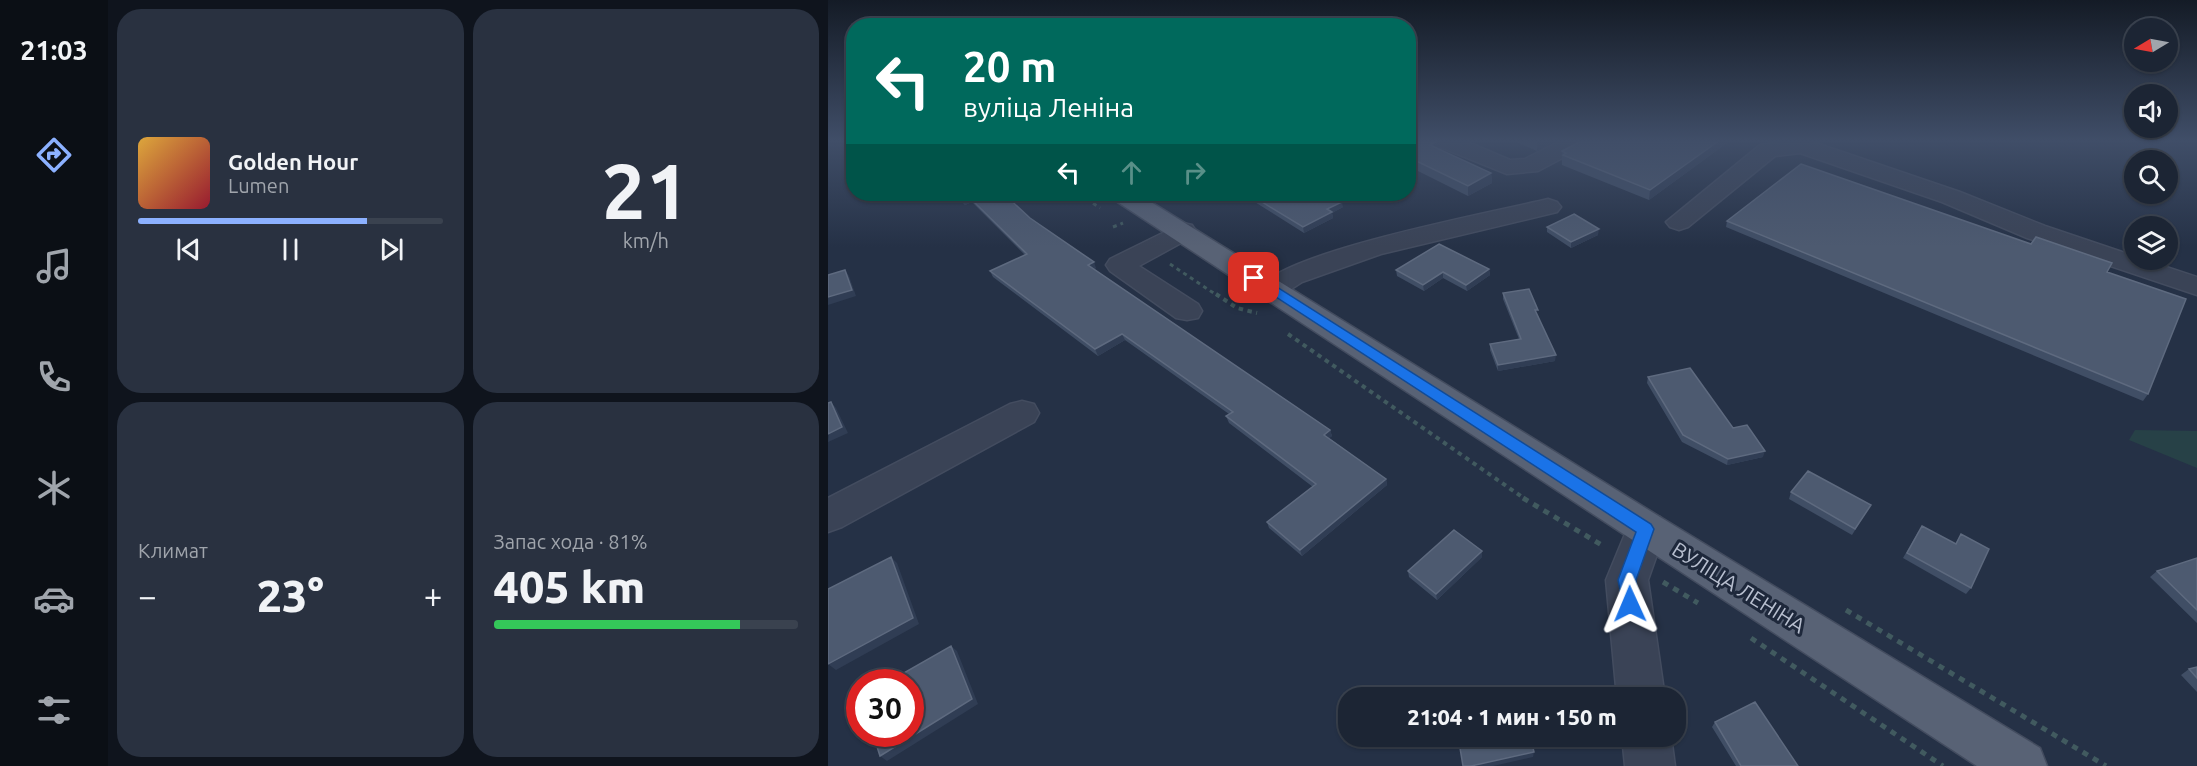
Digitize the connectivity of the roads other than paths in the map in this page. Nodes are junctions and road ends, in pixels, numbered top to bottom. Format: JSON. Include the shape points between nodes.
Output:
{"nodes":[{"id":1,"x":1736,"y":176,"type":"edge"},
{"id":2,"x":1889,"y":176,"type":"edge"},
{"id":3,"x":1548,"y":207,"type":"dead end"},
{"id":4,"x":1115,"y":208,"type":"edge"},
{"id":5,"x":1679,"y":222,"type":"dead end"},
{"id":6,"x":1183,"y":231,"type":"junction"},
{"id":7,"x":2197,"y":286,"type":"edge"},
{"id":8,"x":1269,"y":304,"type":"junction"},
{"id":9,"x":1187,"y":311,"type":"dead end"},
{"id":10,"x":1022,"y":412,"type":"dead end"},
{"id":11,"x":828,"y":516,"type":"edge"},
{"id":12,"x":1640,"y":546,"type":"junction"},
{"id":13,"x":1640,"y":687,"type":"edge"},
{"id":14,"x":1647,"y":747,"type":"edge"},
{"id":15,"x":1650,"y":766,"type":"edge"},
{"id":16,"x":2022,"y":766,"type":"edge"}],
"edges":[{"from":1,"to":5,"type":"street"},
{"from":2,"to":7,"type":"street","via":[[2036,232]]},
{"from":3,"to":8,"type":"street","via":[[1372,248],[1292,276]]},
{"from":4,"to":6,"type":"main road","name":"ВУЛІЦА ЛЕНІНА"},
{"from":6,"to":8,"type":"main road","name":"ВУЛІЦА ЛЕНІНА"},
{"from":6,"to":9,"type":"street","via":[[1120,265]]},
{"from":8,"to":12,"type":"main road","name":"ВУЛІЦА ЛЕНІНА"},
{"from":10,"to":11,"type":"street"},
{"from":12,"to":13,"type":"street","via":[[1627,580]]},
{"from":12,"to":16,"type":"main road","name":"ВУЛІЦА ЛЕНІНА"},
{"from":14,"to":15,"type":"street"}]}
